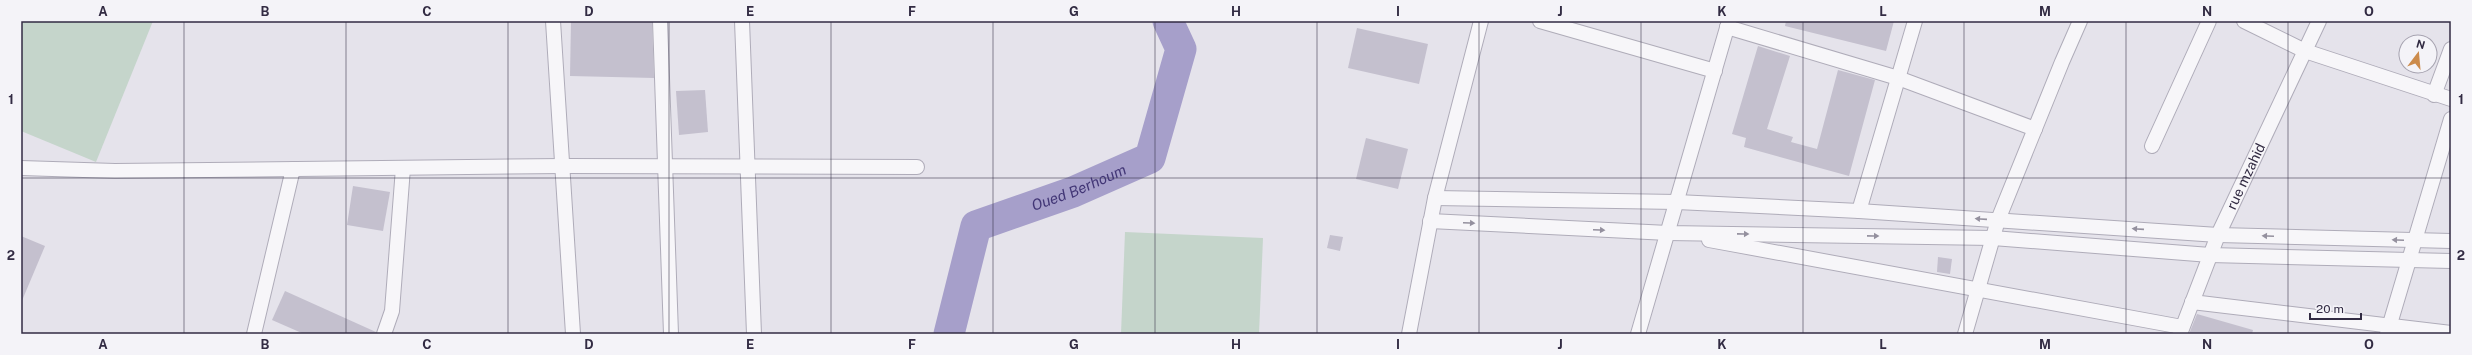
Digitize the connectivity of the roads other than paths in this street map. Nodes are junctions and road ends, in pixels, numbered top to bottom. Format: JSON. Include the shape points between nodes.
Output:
{"nodes":[{"id":1,"x":554,"y":21,"type":"edge"},
{"id":2,"x":660,"y":21,"type":"edge"},
{"id":3,"x":742,"y":21,"type":"edge"},
{"id":4,"x":1481,"y":21,"type":"edge"},
{"id":5,"x":1540,"y":21,"type":"edge"},
{"id":6,"x":1915,"y":21,"type":"edge"},
{"id":7,"x":2080,"y":21,"type":"edge"},
{"id":8,"x":2209,"y":21,"type":"edge"},
{"id":9,"x":2244,"y":21,"type":"edge"},
{"id":10,"x":2319,"y":21,"type":"edge"},
{"id":11,"x":1728,"y":24,"type":"edge"},
{"id":12,"x":2451,"y":49,"type":"edge"},
{"id":13,"x":2305,"y":50,"type":"junction"},
{"id":14,"x":1715,"y":71,"type":"junction"},
{"id":15,"x":1898,"y":78,"type":"junction"},
{"id":16,"x":2434,"y":95,"type":"junction"},
{"id":17,"x":2451,"y":100,"type":"edge"},
{"id":18,"x":2451,"y":119,"type":"edge"},
{"id":19,"x":2035,"y":129,"type":"junction"},
{"id":20,"x":2152,"y":146,"type":"dead end"},
{"id":21,"x":564,"y":166,"type":"junction"},
{"id":22,"x":665,"y":166,"type":"junction"},
{"id":23,"x":748,"y":166,"type":"junction"},
{"id":24,"x":917,"y":167,"type":"dead end"},
{"id":25,"x":21,"y":168,"type":"edge"},
{"id":26,"x":403,"y":168,"type":"junction"},
{"id":27,"x":293,"y":169,"type":"junction"},
{"id":28,"x":1435,"y":198,"type":"junction"},
{"id":29,"x":1677,"y":202,"type":"junction"},
{"id":30,"x":1859,"y":211,"type":"junction"},
{"id":31,"x":1998,"y":220,"type":"junction"},
{"id":32,"x":1430,"y":222,"type":"junction"},
{"id":33,"x":1668,"y":233,"type":"junction"},
{"id":34,"x":2218,"y":235,"type":"junction"},
{"id":35,"x":1993,"y":238,"type":"junction"},
{"id":36,"x":2416,"y":240,"type":"junction"},
{"id":37,"x":2451,"y":241,"type":"edge"},
{"id":38,"x":2210,"y":254,"type":"junction"},
{"id":39,"x":2408,"y":260,"type":"junction"},
{"id":40,"x":2451,"y":261,"type":"edge"},
{"id":41,"x":1978,"y":289,"type":"junction"},
{"id":42,"x":2192,"y":302,"type":"junction"},
{"id":43,"x":2181,"y":330,"type":"edge"},
{"id":44,"x":2388,"y":330,"type":"edge"},
{"id":45,"x":2451,"y":333,"type":"edge"},
{"id":46,"x":254,"y":334,"type":"edge"},
{"id":47,"x":384,"y":334,"type":"edge"},
{"id":48,"x":573,"y":334,"type":"edge"},
{"id":49,"x":671,"y":334,"type":"edge"},
{"id":50,"x":754,"y":334,"type":"edge"},
{"id":51,"x":1409,"y":334,"type":"edge"},
{"id":52,"x":1638,"y":334,"type":"edge"},
{"id":53,"x":1965,"y":334,"type":"edge"}],
"edges":[{"from":1,"to":21,"type":"street"},
{"from":2,"to":22,"type":"street"},
{"from":3,"to":23,"type":"street"},
{"from":4,"to":28,"type":"street"},
{"from":5,"to":14,"type":"street"},
{"from":6,"to":15,"type":"street"},
{"from":7,"to":19,"type":"street"},
{"from":8,"to":20,"type":"street"},
{"from":9,"to":13,"type":"street"},
{"from":10,"to":13,"type":"street","name":"rue mzahid"},
{"from":11,"to":14,"type":"street"},
{"from":11,"to":15,"type":"street"},
{"from":12,"to":16,"type":"street"},
{"from":13,"to":16,"type":"street"},
{"from":13,"to":34,"type":"street","name":"rue mzahid"},
{"from":14,"to":29,"type":"street"},
{"from":15,"to":19,"type":"street"},
{"from":15,"to":30,"type":"street"},
{"from":16,"to":17,"type":"street"},
{"from":18,"to":36,"type":"street"},
{"from":19,"to":31,"type":"street"},
{"from":21,"to":22,"type":"street"},
{"from":21,"to":26,"type":"street"},
{"from":21,"to":48,"type":"street"},
{"from":22,"to":23,"type":"street"},
{"from":22,"to":49,"type":"street"},
{"from":23,"to":24,"type":"street"},
{"from":23,"to":50,"type":"street"},
{"from":25,"to":27,"type":"street","via":[[115,171]]},
{"from":26,"to":27,"type":"street"},
{"from":26,"to":47,"type":"street","via":[[392,311]]},
{"from":27,"to":46,"type":"street"},
{"from":28,"to":29,"type":"street"},
{"from":28,"to":32,"type":"street"},
{"from":29,"to":30,"type":"street"},
{"from":29,"to":33,"type":"street"},
{"from":31,"to":30,"type":"street","one_way":true},
{"from":34,"to":31,"type":"street","one_way":true},
{"from":31,"to":35,"type":"street"},
{"from":32,"to":33,"type":"street","one_way":true},
{"from":32,"to":51,"type":"street"},
{"from":33,"to":35,"type":"street","one_way":true},
{"from":33,"to":41,"type":"street"},
{"from":33,"to":52,"type":"street"},
{"from":36,"to":34,"type":"street","one_way":true},
{"from":34,"to":38,"type":"street","name":"rue mzahid"},
{"from":35,"to":38,"type":"street"},
{"from":35,"to":41,"type":"street"},
{"from":36,"to":37,"type":"street"},
{"from":36,"to":39,"type":"street"},
{"from":38,"to":39,"type":"street"},
{"from":38,"to":42,"type":"street","name":"rue mzahid"},
{"from":39,"to":40,"type":"street"},
{"from":39,"to":44,"type":"street"},
{"from":41,"to":43,"type":"street"},
{"from":41,"to":53,"type":"street"},
{"from":42,"to":43,"type":"street","name":"rue mzahid"},
{"from":42,"to":44,"type":"street"},
{"from":44,"to":45,"type":"street"}]}
